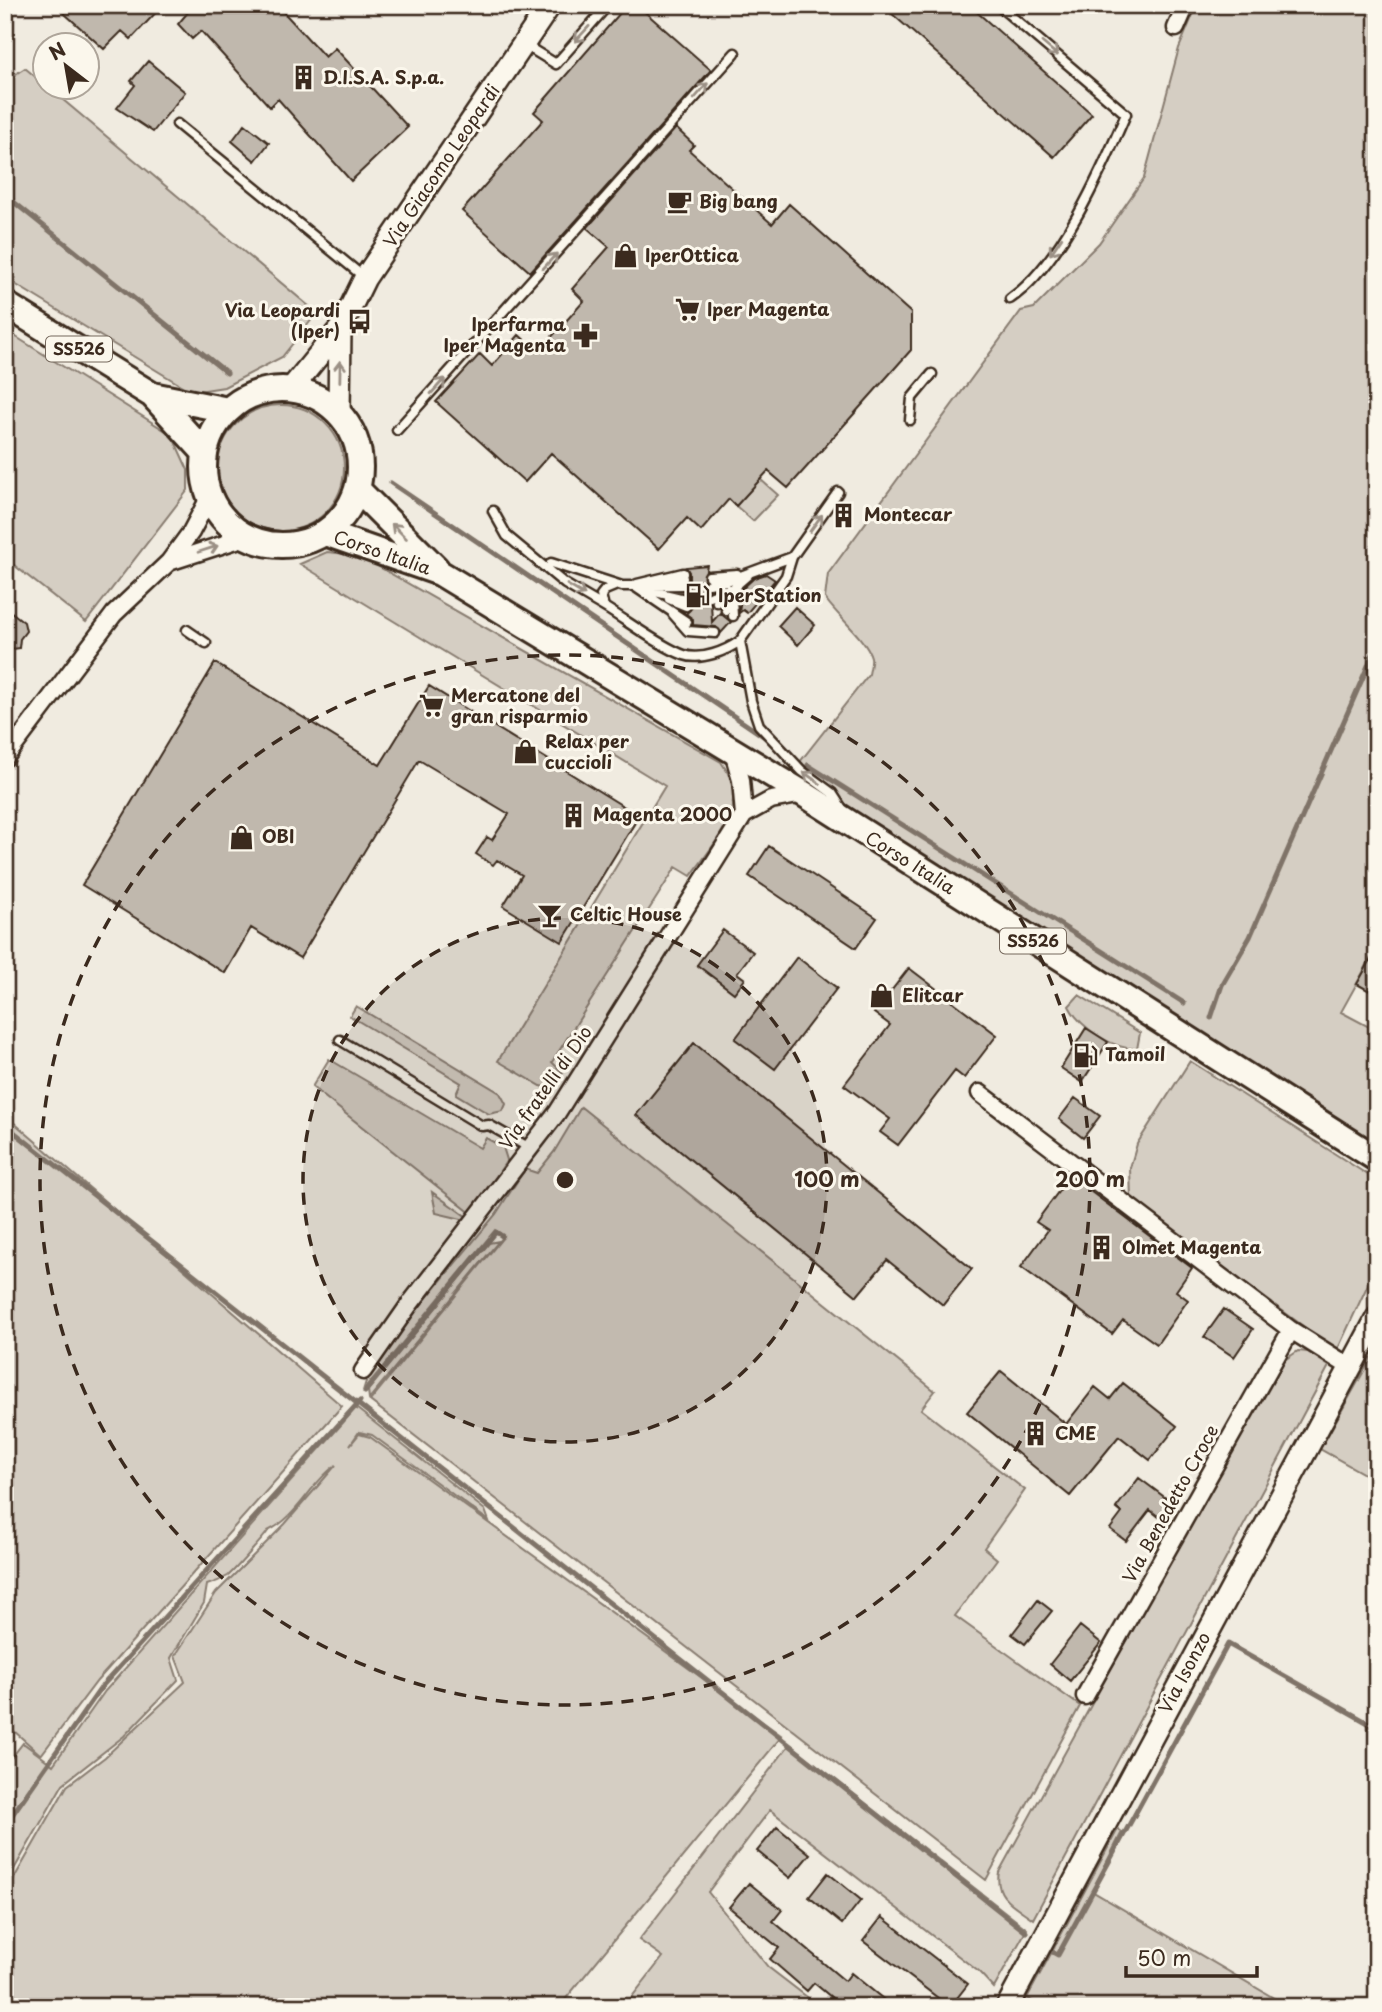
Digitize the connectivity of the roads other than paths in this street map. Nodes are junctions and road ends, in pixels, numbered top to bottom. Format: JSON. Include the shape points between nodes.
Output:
{"nodes":[{"id":1,"x":550,"y":5,"type":"edge"},
{"id":2,"x":608,"y":5,"type":"edge"},
{"id":3,"x":998,"y":5,"type":"edge"},
{"id":4,"x":1185,"y":5,"type":"edge"},
{"id":5,"x":1176,"y":28,"type":"dead end"},
{"id":6,"x":525,"y":45,"type":"junction"},
{"id":7,"x":735,"y":53,"type":"dead end"},
{"id":8,"x":177,"y":124,"type":"dead end"},
{"id":9,"x":365,"y":278,"type":"junction"},
{"id":10,"x":1010,"y":299,"type":"dead end"},
{"id":11,"x":5,"y":304,"type":"edge"},
{"id":12,"x":340,"y":329,"type":"junction"},
{"id":13,"x":932,"y":374,"type":"dead end"},
{"id":14,"x":291,"y":389,"type":"junction"},
{"id":15,"x":152,"y":395,"type":"junction"},
{"id":16,"x":228,"y":410,"type":"junction"},
{"id":17,"x":339,"y":413,"type":"junction"},
{"id":18,"x":910,"y":420,"type":"dead end"},
{"id":19,"x":397,"y":430,"type":"dead end"},
{"id":20,"x":205,"y":452,"type":"junction"},
{"id":21,"x":357,"y":489,"type":"junction"},
{"id":22,"x":838,"y":492,"type":"dead end"},
{"id":23,"x":209,"y":498,"type":"junction"},
{"id":24,"x":493,"y":511,"type":"dead end"},
{"id":25,"x":325,"y":533,"type":"junction"},
{"id":26,"x":246,"y":537,"type":"junction"},
{"id":27,"x":792,"y":557,"type":"junction"},
{"id":28,"x":169,"y":562,"type":"junction"},
{"id":29,"x":551,"y":563,"type":"dead end"},
{"id":30,"x":440,"y":573,"type":"junction"},
{"id":31,"x":744,"y":577,"type":"junction"},
{"id":32,"x":683,"y":579,"type":"dead end"},
{"id":33,"x":620,"y":585,"type":"junction"},
{"id":34,"x":634,"y":586,"type":"junction"},
{"id":35,"x":732,"y":597,"type":"junction"},
{"id":36,"x":685,"y":602,"type":"dead end"},
{"id":37,"x":604,"y":607,"type":"junction"},
{"id":38,"x":721,"y":607,"type":"junction"},
{"id":39,"x":672,"y":612,"type":"junction"},
{"id":40,"x":687,"y":619,"type":"dead end"},
{"id":41,"x":187,"y":630,"type":"dead end"},
{"id":42,"x":715,"y":633,"type":"dead end"},
{"id":43,"x":740,"y":641,"type":"junction"},
{"id":44,"x":206,"y":643,"type":"dead end"},
{"id":45,"x":733,"y":752,"type":"junction"},
{"id":46,"x":5,"y":758,"type":"edge"},
{"id":47,"x":804,"y":794,"type":"junction"},
{"id":48,"x":744,"y":815,"type":"junction"},
{"id":49,"x":856,"y":829,"type":"junction"},
{"id":50,"x":340,"y":1040,"type":"dead end"},
{"id":51,"x":980,"y":1093,"type":"dead end"},
{"id":52,"x":528,"y":1147,"type":"junction"},
{"id":53,"x":1377,"y":1159,"type":"edge"},
{"id":54,"x":1377,"y":1318,"type":"edge"},
{"id":55,"x":1291,"y":1330,"type":"junction"},
{"id":56,"x":1371,"y":1332,"type":"edge"},
{"id":57,"x":1350,"y":1367,"type":"junction"},
{"id":58,"x":363,"y":1371,"type":"dead end"},
{"id":59,"x":1085,"y":1696,"type":"dead end"},
{"id":60,"x":1007,"y":2007,"type":"edge"}],
"edges":[{"from":1,"to":6,"type":"street","name":"Via Giacomo Leopardi"},
{"from":2,"to":6,"type":"lane","one_way":true,"via":[[556,64]]},
{"from":3,"to":10,"type":"lane","one_way":true,"via":[[1126,114],[1094,190],[1029,286]]},
{"from":4,"to":5,"type":"street"},
{"from":6,"to":9,"type":"street","name":"Via Giacomo Leopardi"},
{"from":19,"to":7,"type":"lane","one_way":true},
{"from":8,"to":9,"type":"lane"},
{"from":9,"to":12,"type":"street","name":"Via Giacomo Leopardi"},
{"from":11,"to":15,"type":"main road","number":"SS526"},
{"from":12,"to":14,"type":"street","name":"Via Giacomo Leopardi"},
{"from":17,"to":12,"type":"street","name":"Via Giacomo Leopardi","one_way":true},
{"from":13,"to":18,"type":"lane","via":[[912,398]]},
{"from":14,"to":16,"type":"main road","via":[[251,394]]},
{"from":14,"to":17,"type":"main road","via":[[317,396]]},
{"from":15,"to":16,"type":"main road","number":"SS526"},
{"from":15,"to":20,"type":"main road","number":"SS526"},
{"from":16,"to":20,"type":"main road","via":[[211,432]]},
{"from":17,"to":21,"type":"main road","via":[[358,449]]},
{"from":20,"to":23,"type":"main road","via":[[203,471]]},
{"from":21,"to":25,"type":"main road","via":[[345,514]]},
{"from":30,"to":21,"type":"main road","name":"Corso Italia","number":"SS526","one_way":true},
{"from":27,"to":22,"type":"lane","one_way":true},
{"from":23,"to":26,"type":"main road","via":[[224,521]]},
{"from":23,"to":28,"type":"street"},
{"from":24,"to":37,"type":"lane","one_way":true,"via":[[507,536],[565,584]]},
{"from":25,"to":26,"type":"main road","via":[[286,545]]},
{"from":25,"to":30,"type":"main road","name":"Corso Italia","number":"SS526"},
{"from":28,"to":26,"type":"street","one_way":true},
{"from":27,"to":31,"type":"lane"},
{"from":27,"to":43,"type":"lane","via":[[786,576]]},
{"from":28,"to":46,"type":"street","via":[[114,614]]},
{"from":29,"to":33,"type":"lane"},
{"from":30,"to":45,"type":"main road","name":"Corso Italia","number":"SS526"},
{"from":31,"to":31,"type":"lane","via":[[709,577],[732,574]]},
{"from":31,"to":35,"type":"lane"},
{"from":31,"to":38,"type":"lane"},
{"from":32,"to":34,"type":"lane"},
{"from":33,"to":34,"type":"lane"},
{"from":33,"to":37,"type":"lane","via":[[601,595]]},
{"from":34,"to":36,"type":"lane"},
{"from":34,"to":39,"type":"lane"},
{"from":35,"to":38,"type":"lane"},
{"from":35,"to":38,"type":"lane"},
{"from":37,"to":43,"type":"lane","via":[[684,656],[713,654]]},
{"from":39,"to":40,"type":"lane"},
{"from":39,"to":42,"type":"lane","via":[[688,631]]},
{"from":41,"to":44,"type":"lane"},
{"from":49,"to":43,"type":"lane","one_way":true,"via":[[832,793],[802,771],[759,724]]},
{"from":45,"to":47,"type":"main road","name":"Corso Italia","number":"SS526"},
{"from":45,"to":48,"type":"street"},
{"from":47,"to":48,"type":"street","via":[[771,800]]},
{"from":47,"to":49,"type":"main road","name":"Corso Italia","number":"SS526"},
{"from":48,"to":52,"type":"street","name":"Via fratelli di Dio","via":[[557,1113]]},
{"from":49,"to":53,"type":"main road","name":"Corso Italia","number":"SS526"},
{"from":50,"to":52,"type":"lane","via":[[482,1126],[489,1125]]},
{"from":51,"to":55,"type":"street"},
{"from":52,"to":58,"type":"street","name":"Via fratelli di Dio"},
{"from":54,"to":56,"type":"street","name":"Via Isonzo"},
{"from":55,"to":57,"type":"street"},
{"from":55,"to":59,"type":"street","name":"Via Benedetto Croce"},
{"from":56,"to":57,"type":"street","name":"Via Isonzo"},
{"from":57,"to":60,"type":"street","name":"Via Isonzo"}]}
